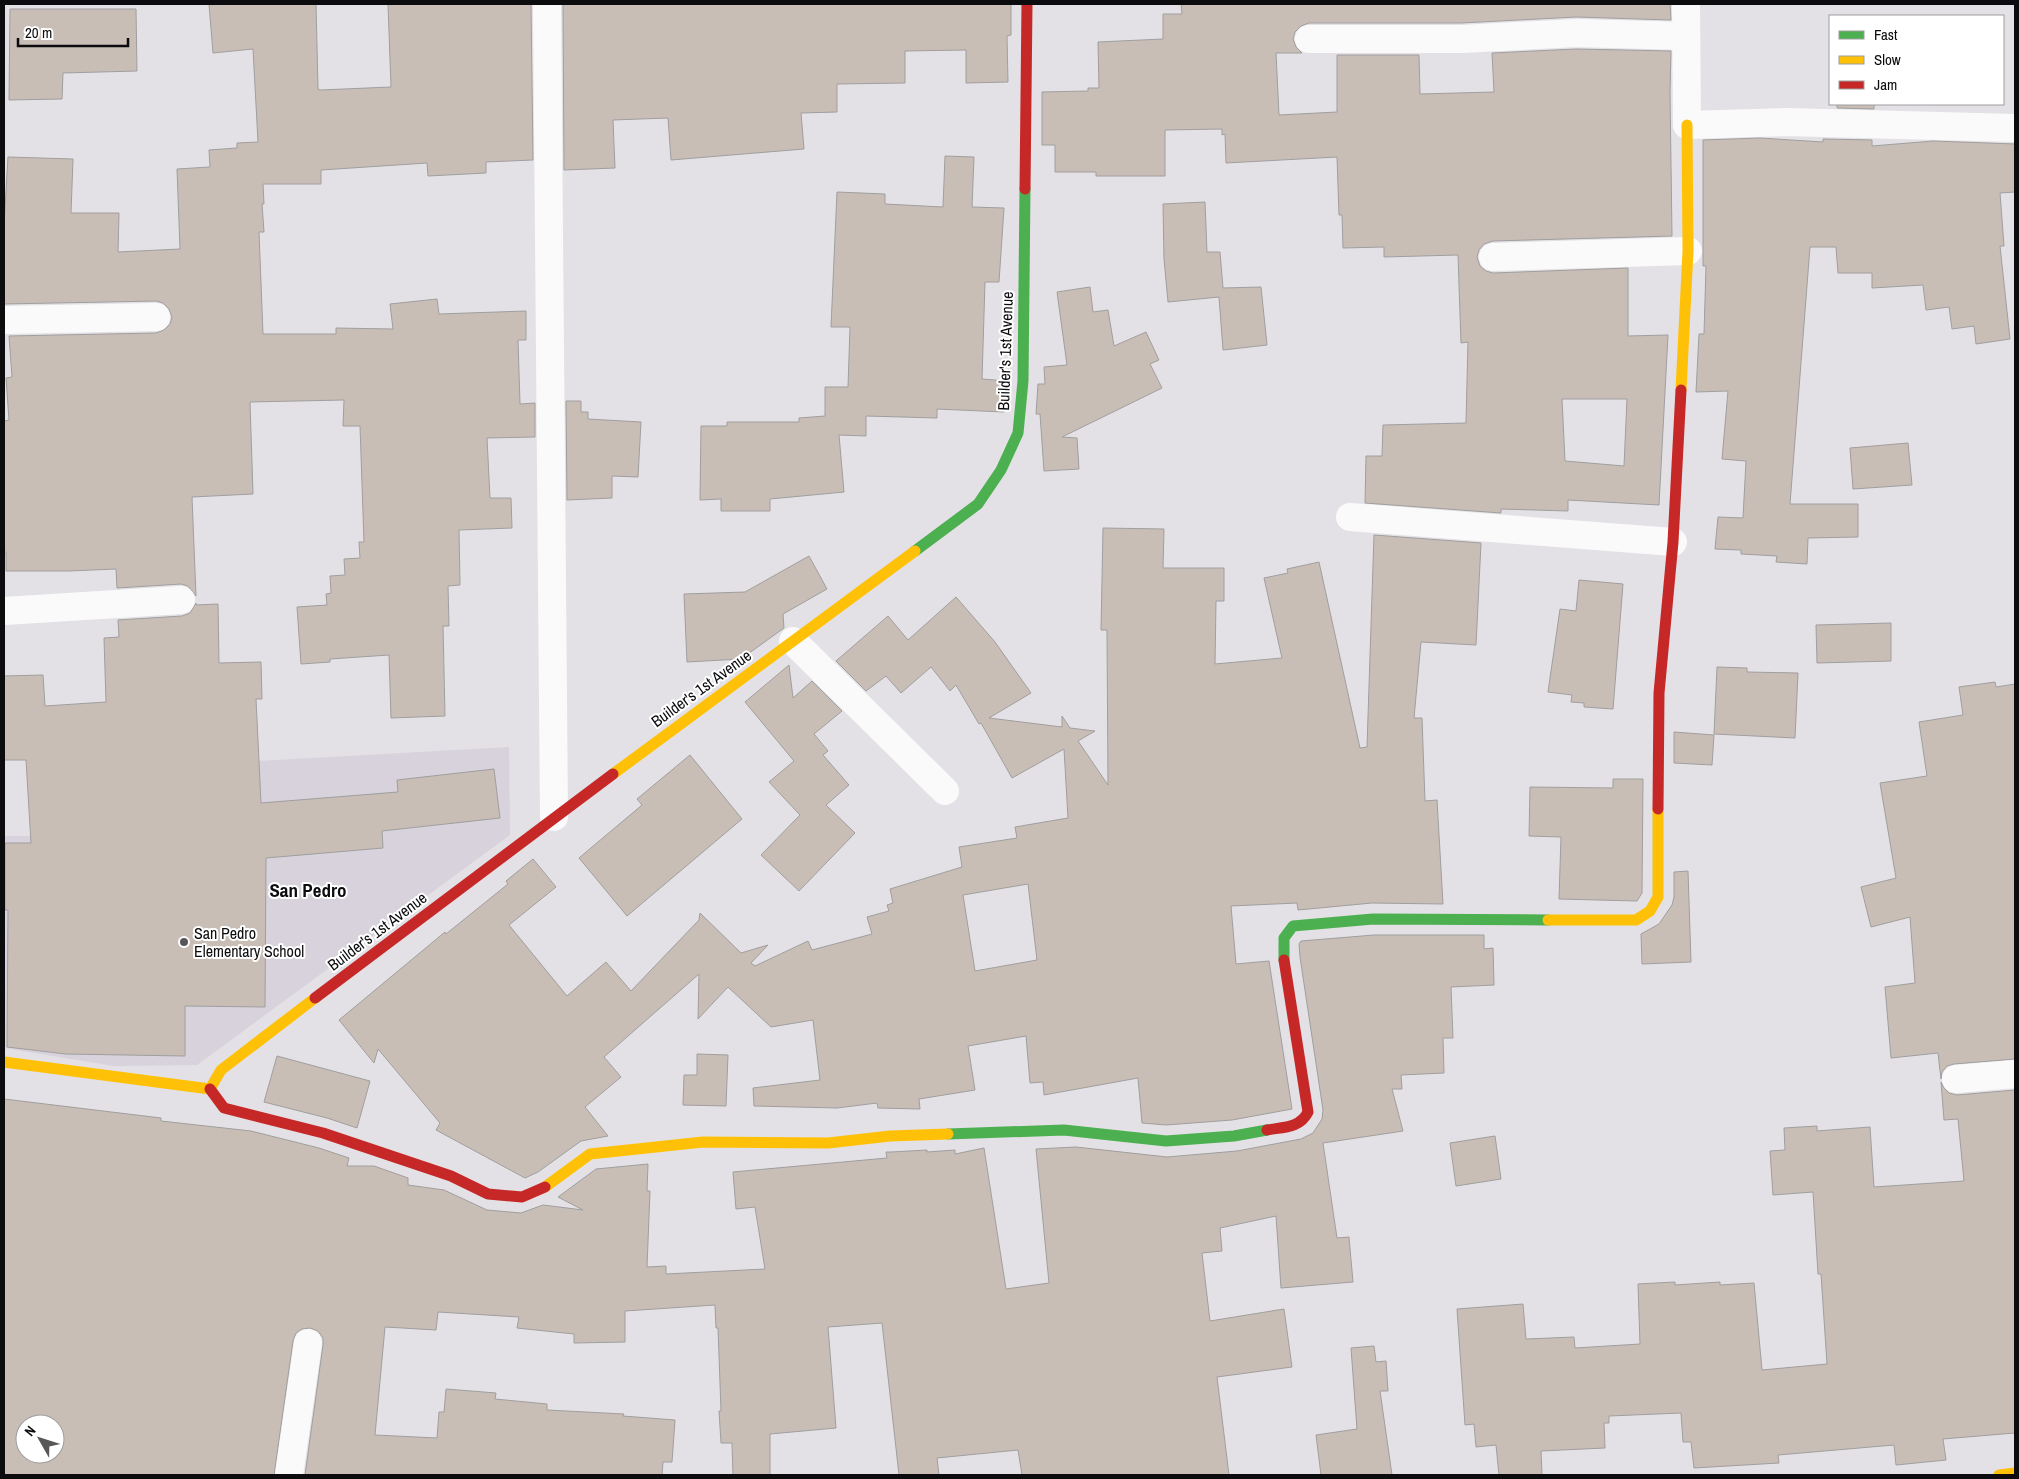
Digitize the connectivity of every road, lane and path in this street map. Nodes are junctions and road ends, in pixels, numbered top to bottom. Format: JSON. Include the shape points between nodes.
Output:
{"nodes":[{"id":1,"x":547,"y":4,"type":"edge"},
{"id":2,"x":1027,"y":4,"type":"edge"},
{"id":3,"x":1686,"y":4,"type":"edge"},
{"id":4,"x":1685,"y":36,"type":"junction"},
{"id":5,"x":1309,"y":39,"type":"dead end"},
{"id":6,"x":1687,"y":125,"type":"junction"},
{"id":7,"x":2015,"y":128,"type":"edge"},
{"id":8,"x":1688,"y":251,"type":"junction"},
{"id":9,"x":1493,"y":257,"type":"dead end"},
{"id":10,"x":156,"y":317,"type":"dead end"},
{"id":11,"x":4,"y":320,"type":"edge"},
{"id":12,"x":1350,"y":517,"type":"dead end"},
{"id":13,"x":1673,"y":542,"type":"junction"},
{"id":14,"x":181,"y":600,"type":"dead end"},
{"id":15,"x":4,"y":611,"type":"edge"},
{"id":16,"x":793,"y":641,"type":"junction"},
{"id":17,"x":946,"y":791,"type":"dead end"},
{"id":18,"x":554,"y":817,"type":"junction"},
{"id":19,"x":4,"y":1062,"type":"edge"},
{"id":20,"x":2015,"y":1074,"type":"edge"},
{"id":21,"x":1956,"y":1079,"type":"dead end"},
{"id":22,"x":210,"y":1089,"type":"junction"},
{"id":23,"x":308,"y":1343,"type":"dead end"},
{"id":24,"x":2015,"y":1473,"type":"edge"},
{"id":25,"x":289,"y":1475,"type":"edge"},
{"id":26,"x":1998,"y":1475,"type":"edge"}],
"edges":[{"from":1,"to":18,"type":"street"},
{"from":2,"to":16,"type":"street","name":"Builder's 1st Avenue","via":[[1023,381],[1018,433],[1001,470],[978,504]]},
{"from":3,"to":4,"type":"street"},
{"from":4,"to":5,"type":"street","via":[[1576,33],[1461,39]]},
{"from":4,"to":6,"type":"street"},
{"from":6,"to":7,"type":"street","via":[[1786,122]]},
{"from":6,"to":8,"type":"street"},
{"from":8,"to":9,"type":"street"},
{"from":8,"to":13,"type":"street"},
{"from":10,"to":11,"type":"street"},
{"from":12,"to":13,"type":"street"},
{"from":13,"to":22,"type":"street","via":[[1659,694],[1658,897],[1650,911],[1636,920],[1373,919],[1293,926],[1284,938],[1283,951],[1308,1112],[1298,1124],[1234,1136],[1166,1140],[1064,1130],[890,1136],[828,1143],[703,1142],[590,1154],[546,1186],[522,1197],[488,1194],[451,1176],[323,1133],[224,1108]]},
{"from":14,"to":15,"type":"street"},
{"from":16,"to":17,"type":"street"},
{"from":16,"to":18,"type":"street","name":"Builder's 1st Avenue"},
{"from":18,"to":22,"type":"street","name":"Builder's 1st Avenue","via":[[221,1070]]},
{"from":19,"to":22,"type":"street"},
{"from":20,"to":21,"type":"street"},
{"from":23,"to":25,"type":"street"},
{"from":24,"to":26,"type":"street"}]}
